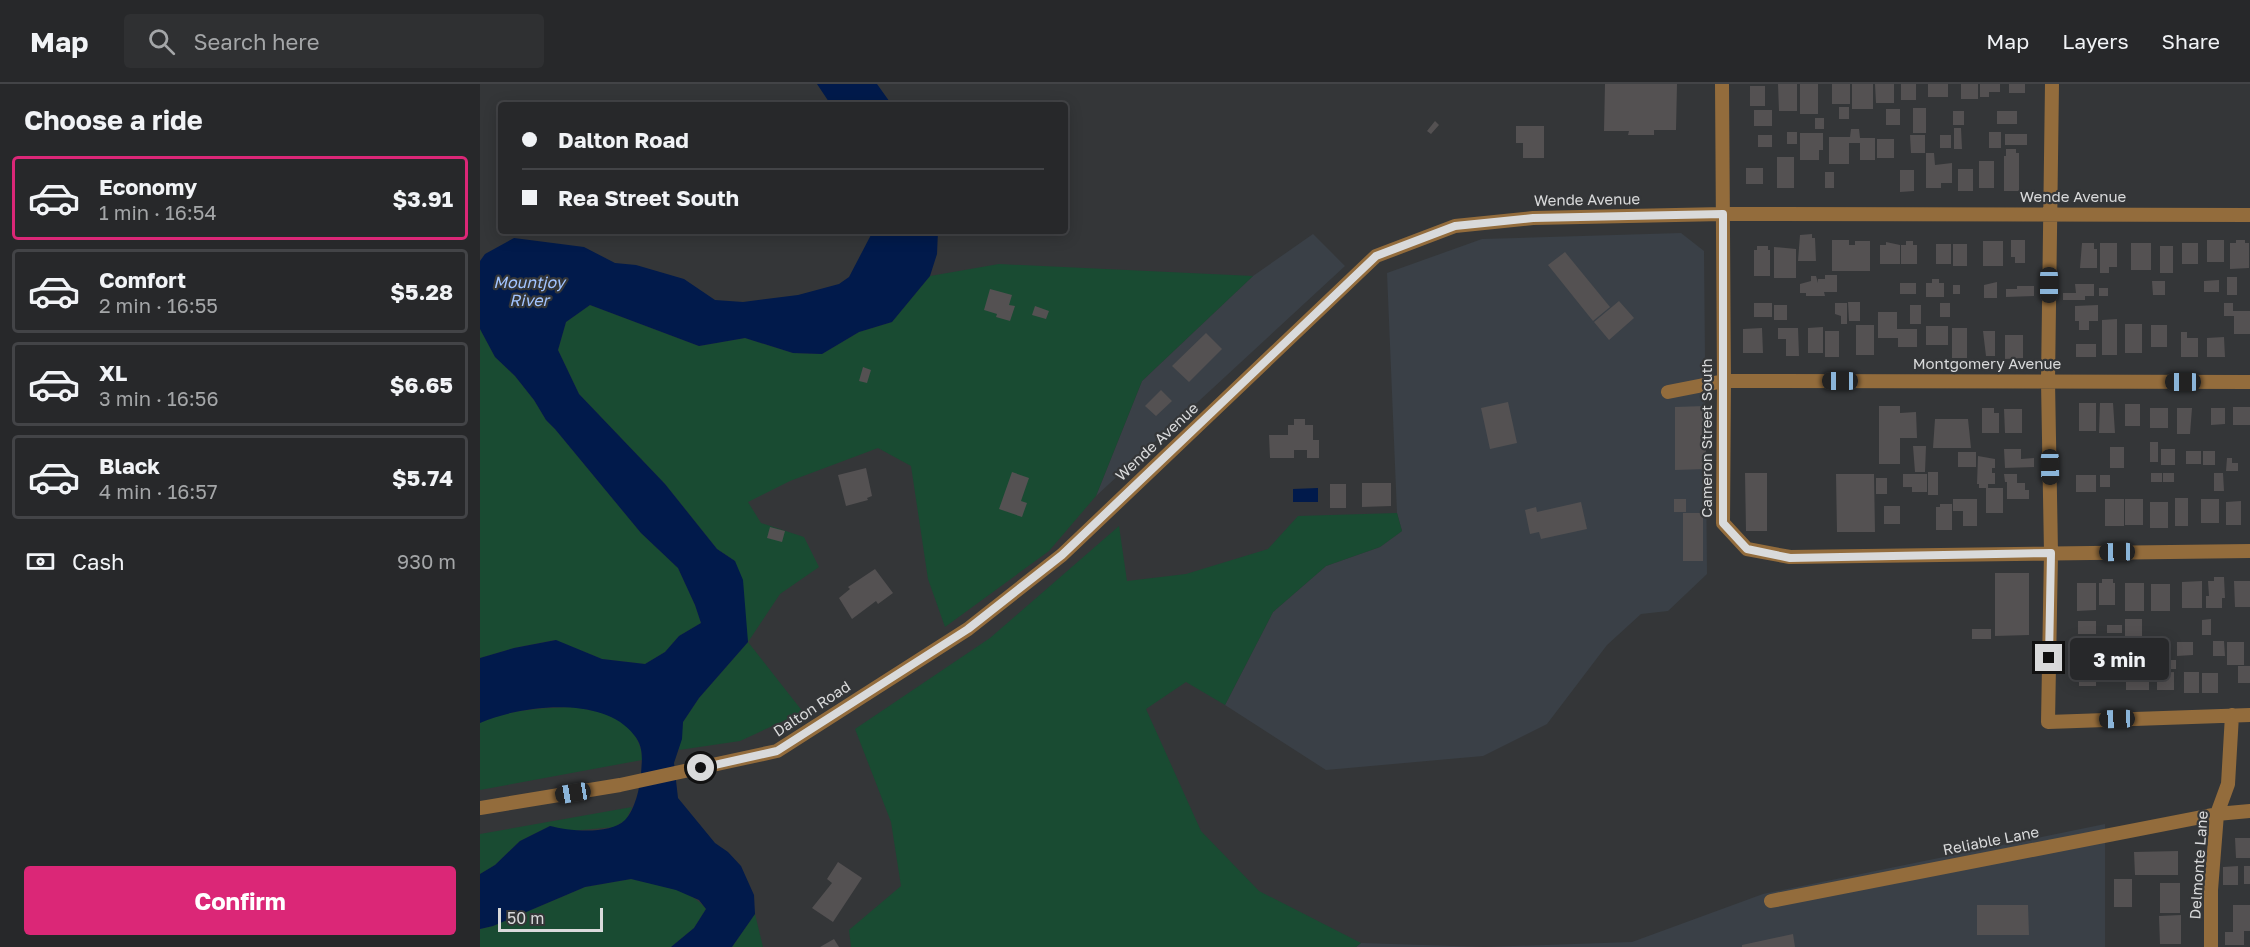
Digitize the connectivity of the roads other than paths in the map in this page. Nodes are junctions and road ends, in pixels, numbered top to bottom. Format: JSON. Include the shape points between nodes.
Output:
{"nodes":[{"id":1,"x":1722,"y":84,"type":"edge"},
{"id":2,"x":2052,"y":84,"type":"edge"},
{"id":3,"x":2050,"y":213,"type":"junction"},
{"id":4,"x":1723,"y":214,"type":"junction"},
{"id":5,"x":2250,"y":214,"type":"edge"},
{"id":6,"x":1724,"y":381,"type":"junction"},
{"id":7,"x":2048,"y":381,"type":"junction"},
{"id":8,"x":2250,"y":382,"type":"edge"},
{"id":9,"x":1668,"y":392,"type":"dead end"},
{"id":10,"x":2250,"y":551,"type":"edge"},
{"id":11,"x":2051,"y":553,"type":"junction"},
{"id":12,"x":968,"y":629,"type":"joint"},
{"id":13,"x":2232,"y":715,"type":"junction"},
{"id":14,"x":2250,"y":715,"type":"edge"},
{"id":15,"x":480,"y":808,"type":"edge"},
{"id":16,"x":2250,"y":812,"type":"edge"},
{"id":17,"x":2217,"y":814,"type":"junction"},
{"id":18,"x":1771,"y":901,"type":"dead end"},
{"id":19,"x":2211,"y":947,"type":"edge"}],
"edges":[{"from":1,"to":4,"type":"street","name":"Cameron Street South"},
{"from":2,"to":3,"type":"street"},
{"from":3,"to":4,"type":"street","name":"Wende Avenue"},
{"from":3,"to":5,"type":"street","name":"Wende Avenue"},
{"from":3,"to":7,"type":"street"},
{"from":4,"to":6,"type":"street","name":"Cameron Street South"},
{"from":4,"to":12,"type":"street","name":"Wende Avenue","via":[[1533,218],[1455,226],[1376,256],[1062,555]]},
{"from":6,"to":7,"type":"street","name":"Montgomery Avenue"},
{"from":6,"to":9,"type":"street","name":"Montgomery Avenue"},
{"from":6,"to":11,"type":"street","name":"Cameron Street South","via":[[1723,523],[1747,549],[1790,558]]},
{"from":7,"to":8,"type":"street","name":"Montgomery Avenue"},
{"from":7,"to":11,"type":"street"},
{"from":10,"to":11,"type":"street","name":"Cameron Street South"},
{"from":11,"to":13,"type":"street","via":[[2048,722]]},
{"from":12,"to":15,"type":"street","name":"Dalton Road","via":[[777,751],[620,785]]},
{"from":13,"to":14,"type":"street"},
{"from":13,"to":17,"type":"street","name":"Delmonte Lane","via":[[2228,784]]},
{"from":16,"to":17,"type":"street","name":"Reliable Lane"},
{"from":17,"to":18,"type":"street","name":"Reliable Lane"},
{"from":17,"to":19,"type":"street","name":"Delmonte Lane"}]}
